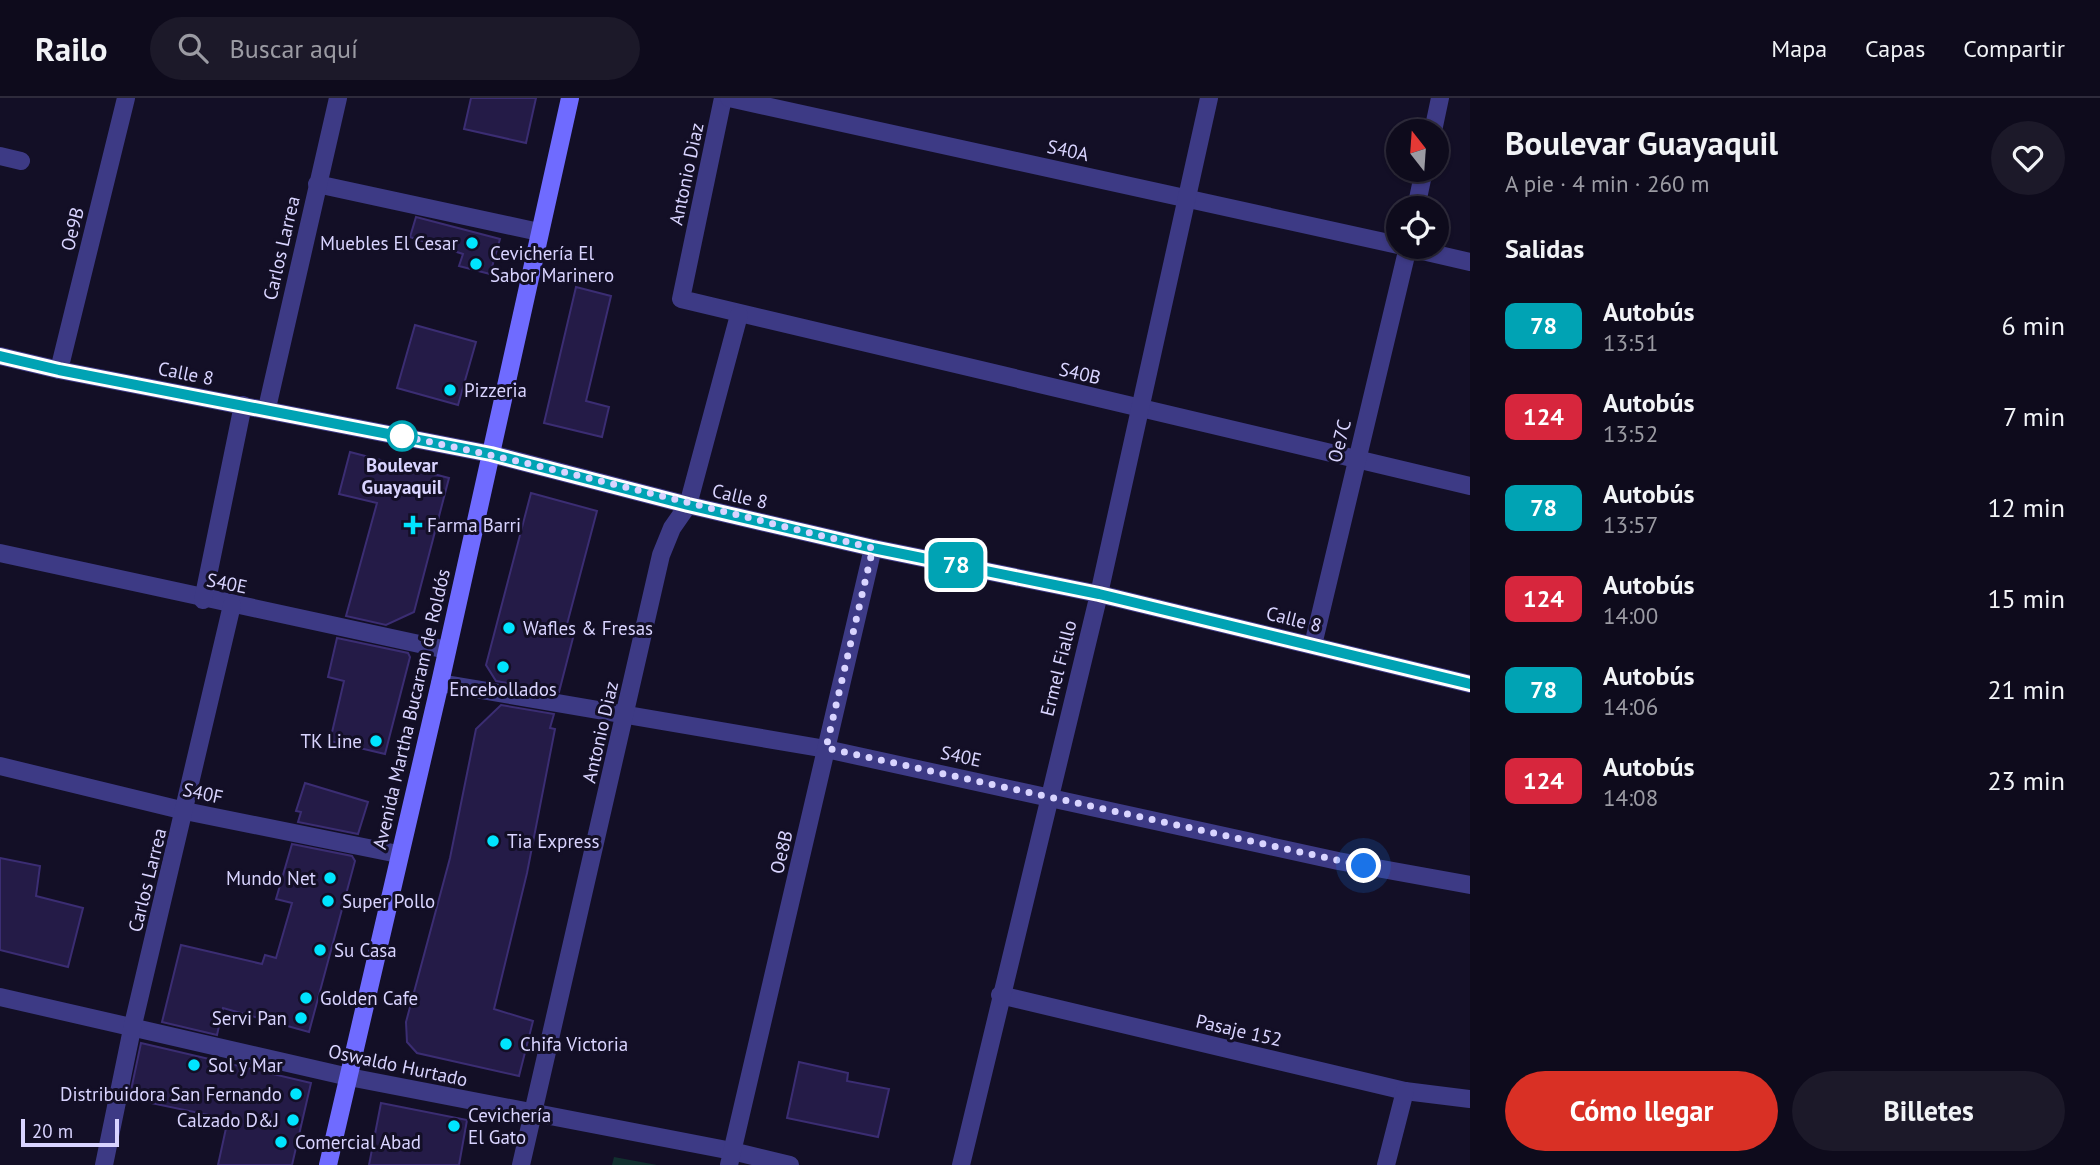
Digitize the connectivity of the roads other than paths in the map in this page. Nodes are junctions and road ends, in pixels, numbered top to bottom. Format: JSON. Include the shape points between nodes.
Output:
{"nodes":[{"id":1,"x":126,"y":98,"type":"edge"},
{"id":2,"x":338,"y":98,"type":"edge"},
{"id":3,"x":570,"y":98,"type":"edge"},
{"id":4,"x":723,"y":98,"type":"edge"},
{"id":5,"x":729,"y":98,"type":"edge"},
{"id":6,"x":1209,"y":98,"type":"edge"},
{"id":7,"x":1440,"y":98,"type":"edge"},
{"id":8,"x":761,"y":102,"type":"edge"},
{"id":9,"x":1436,"y":119,"type":"edge"},
{"id":10,"x":0,"y":156,"type":"edge"},
{"id":11,"x":21,"y":161,"type":"dead end"},
{"id":12,"x":317,"y":184,"type":"junction"},
{"id":13,"x":1187,"y":196,"type":"junction"},
{"id":14,"x":539,"y":232,"type":"junction"},
{"id":15,"x":1386,"y":242,"type":"edge"},
{"id":16,"x":1449,"y":257,"type":"edge"},
{"id":17,"x":1404,"y":259,"type":"edge"},
{"id":18,"x":1470,"y":262,"type":"edge"},
{"id":19,"x":681,"y":299,"type":"joint"},
{"id":20,"x":739,"y":315,"type":"junction"},
{"id":21,"x":0,"y":356,"type":"edge"},
{"id":22,"x":59,"y":370,"type":"junction"},
{"id":23,"x":243,"y":405,"type":"junction"},
{"id":24,"x":267,"y":408,"type":"junction"},
{"id":25,"x":1140,"y":409,"type":"junction"},
{"id":26,"x":491,"y":454,"type":"junction"},
{"id":27,"x":1355,"y":461,"type":"junction"},
{"id":28,"x":1470,"y":486,"type":"edge"},
{"id":29,"x":688,"y":505,"type":"junction"},
{"id":30,"x":873,"y":548,"type":"junction"},
{"id":31,"x":0,"y":554,"type":"edge"},
{"id":32,"x":1099,"y":594,"type":"junction"},
{"id":33,"x":203,"y":600,"type":"junction"},
{"id":34,"x":232,"y":605,"type":"junction"},
{"id":35,"x":1313,"y":645,"type":"junction"},
{"id":36,"x":447,"y":650,"type":"junction"},
{"id":37,"x":440,"y":683,"type":"junction"},
{"id":38,"x":1470,"y":684,"type":"edge"},
{"id":39,"x":626,"y":715,"type":"junction"},
{"id":40,"x":826,"y":748,"type":"junction"},
{"id":41,"x":0,"y":766,"type":"edge"},
{"id":42,"x":1048,"y":797,"type":"junction"},
{"id":43,"x":185,"y":811,"type":"junction"},
{"id":44,"x":398,"y":854,"type":"junction"},
{"id":45,"x":1470,"y":885,"type":"edge"},
{"id":46,"x":1000,"y":995,"type":"junction"},
{"id":47,"x":0,"y":997,"type":"edge"},
{"id":48,"x":132,"y":1029,"type":"junction"},
{"id":49,"x":349,"y":1077,"type":"junction"},
{"id":50,"x":1405,"y":1091,"type":"junction"},
{"id":51,"x":1470,"y":1099,"type":"edge"},
{"id":52,"x":532,"y":1114,"type":"junction"},
{"id":53,"x":731,"y":1158,"type":"edge"},
{"id":54,"x":104,"y":1165,"type":"edge"},
{"id":55,"x":328,"y":1165,"type":"edge"},
{"id":56,"x":521,"y":1165,"type":"edge"},
{"id":57,"x":790,"y":1165,"type":"edge"},
{"id":58,"x":961,"y":1165,"type":"edge"},
{"id":59,"x":1386,"y":1165,"type":"edge"}],
"edges":[{"from":1,"to":22,"type":"street","name":"Oe9B"},
{"from":2,"to":12,"type":"street","name":"Carlos Larrea"},
{"from":3,"to":14,"type":"street","name":"Avenida Martha Bucaram de Roldós"},
{"from":4,"to":19,"type":"street","name":"Antonio Diaz"},
{"from":5,"to":8,"type":"street","name":"S40A"},
{"from":6,"to":13,"type":"street","name":"Ermel Fiallo"},
{"from":7,"to":9,"type":"street"},
{"from":8,"to":13,"type":"street","name":"S40A"},
{"from":10,"to":11,"type":"street"},
{"from":12,"to":14,"type":"street"},
{"from":12,"to":24,"type":"street","name":"Carlos Larrea"},
{"from":13,"to":15,"type":"street","name":"S40A"},
{"from":13,"to":25,"type":"street","name":"Ermel Fiallo"},
{"from":14,"to":26,"type":"street","name":"Avenida Martha Bucaram de Roldós"},
{"from":16,"to":18,"type":"street"},
{"from":17,"to":27,"type":"street","name":"Oe7C"},
{"from":19,"to":20,"type":"street","name":"S40B"},
{"from":20,"to":25,"type":"street","name":"S40B"},
{"from":20,"to":29,"type":"street","name":"Antonio Diaz"},
{"from":21,"to":22,"type":"street","name":"Calle 8"},
{"from":22,"to":23,"type":"street","name":"Calle 8"},
{"from":23,"to":24,"type":"street","name":"Calle 8"},
{"from":23,"to":33,"type":"street"},
{"from":24,"to":26,"type":"street","name":"Calle 8"},
{"from":25,"to":27,"type":"street","name":"S40B"},
{"from":25,"to":32,"type":"street","name":"Ermel Fiallo"},
{"from":26,"to":29,"type":"street","name":"Calle 8"},
{"from":26,"to":36,"type":"street","name":"Avenida Martha Bucaram de Roldós"},
{"from":27,"to":28,"type":"street","name":"S40B"},
{"from":27,"to":35,"type":"street","name":"Oe7C"},
{"from":29,"to":30,"type":"street","name":"Calle 8"},
{"from":29,"to":39,"type":"street","name":"Antonio Diaz","via":[[661,555]]},
{"from":30,"to":32,"type":"street","name":"Calle 8"},
{"from":30,"to":40,"type":"street","name":"Oe8B"},
{"from":31,"to":33,"type":"street","name":"S40E"},
{"from":32,"to":35,"type":"street","name":"Calle 8"},
{"from":32,"to":42,"type":"street","name":"Ermel Fiallo"},
{"from":33,"to":34,"type":"street","name":"S40E"},
{"from":34,"to":36,"type":"street","name":"S40E"},
{"from":34,"to":43,"type":"street","name":"Carlos Larrea"},
{"from":35,"to":38,"type":"street","name":"Calle 8"},
{"from":36,"to":37,"type":"street","name":"Avenida Martha Bucaram de Roldós"},
{"from":37,"to":39,"type":"street","name":"S40E"},
{"from":37,"to":44,"type":"street","name":"Avenida Martha Bucaram de Roldós"},
{"from":39,"to":40,"type":"street","name":"S40E"},
{"from":39,"to":52,"type":"street","name":"Antonio Diaz"},
{"from":40,"to":42,"type":"street","name":"S40E"},
{"from":40,"to":53,"type":"street","name":"Oe8B"},
{"from":41,"to":43,"type":"street","name":"S40F"},
{"from":42,"to":45,"type":"street","name":"S40E"},
{"from":42,"to":46,"type":"street","name":"Ermel Fiallo"},
{"from":43,"to":44,"type":"street","name":"S40F"},
{"from":43,"to":48,"type":"street","name":"Carlos Larrea"},
{"from":44,"to":49,"type":"street","name":"Avenida Martha Bucaram de Roldós"},
{"from":46,"to":50,"type":"street","name":"Pasaje 152"},
{"from":46,"to":58,"type":"street","name":"Ermel Fiallo"},
{"from":47,"to":48,"type":"street","name":"Oswaldo Hurtado"},
{"from":48,"to":49,"type":"street","name":"Oswaldo Hurtado"},
{"from":48,"to":54,"type":"street","name":"Carlos Larrea"},
{"from":49,"to":52,"type":"street","name":"Oswaldo Hurtado"},
{"from":49,"to":55,"type":"street","name":"Avenida Martha Bucaram de Roldós"},
{"from":50,"to":51,"type":"street","name":"Pasaje 152"},
{"from":50,"to":59,"type":"street"},
{"from":52,"to":53,"type":"street","name":"Oswaldo Hurtado"},
{"from":52,"to":56,"type":"street","name":"Antonio Diaz"},
{"from":53,"to":57,"type":"street","name":"Oswaldo Hurtado"}]}
